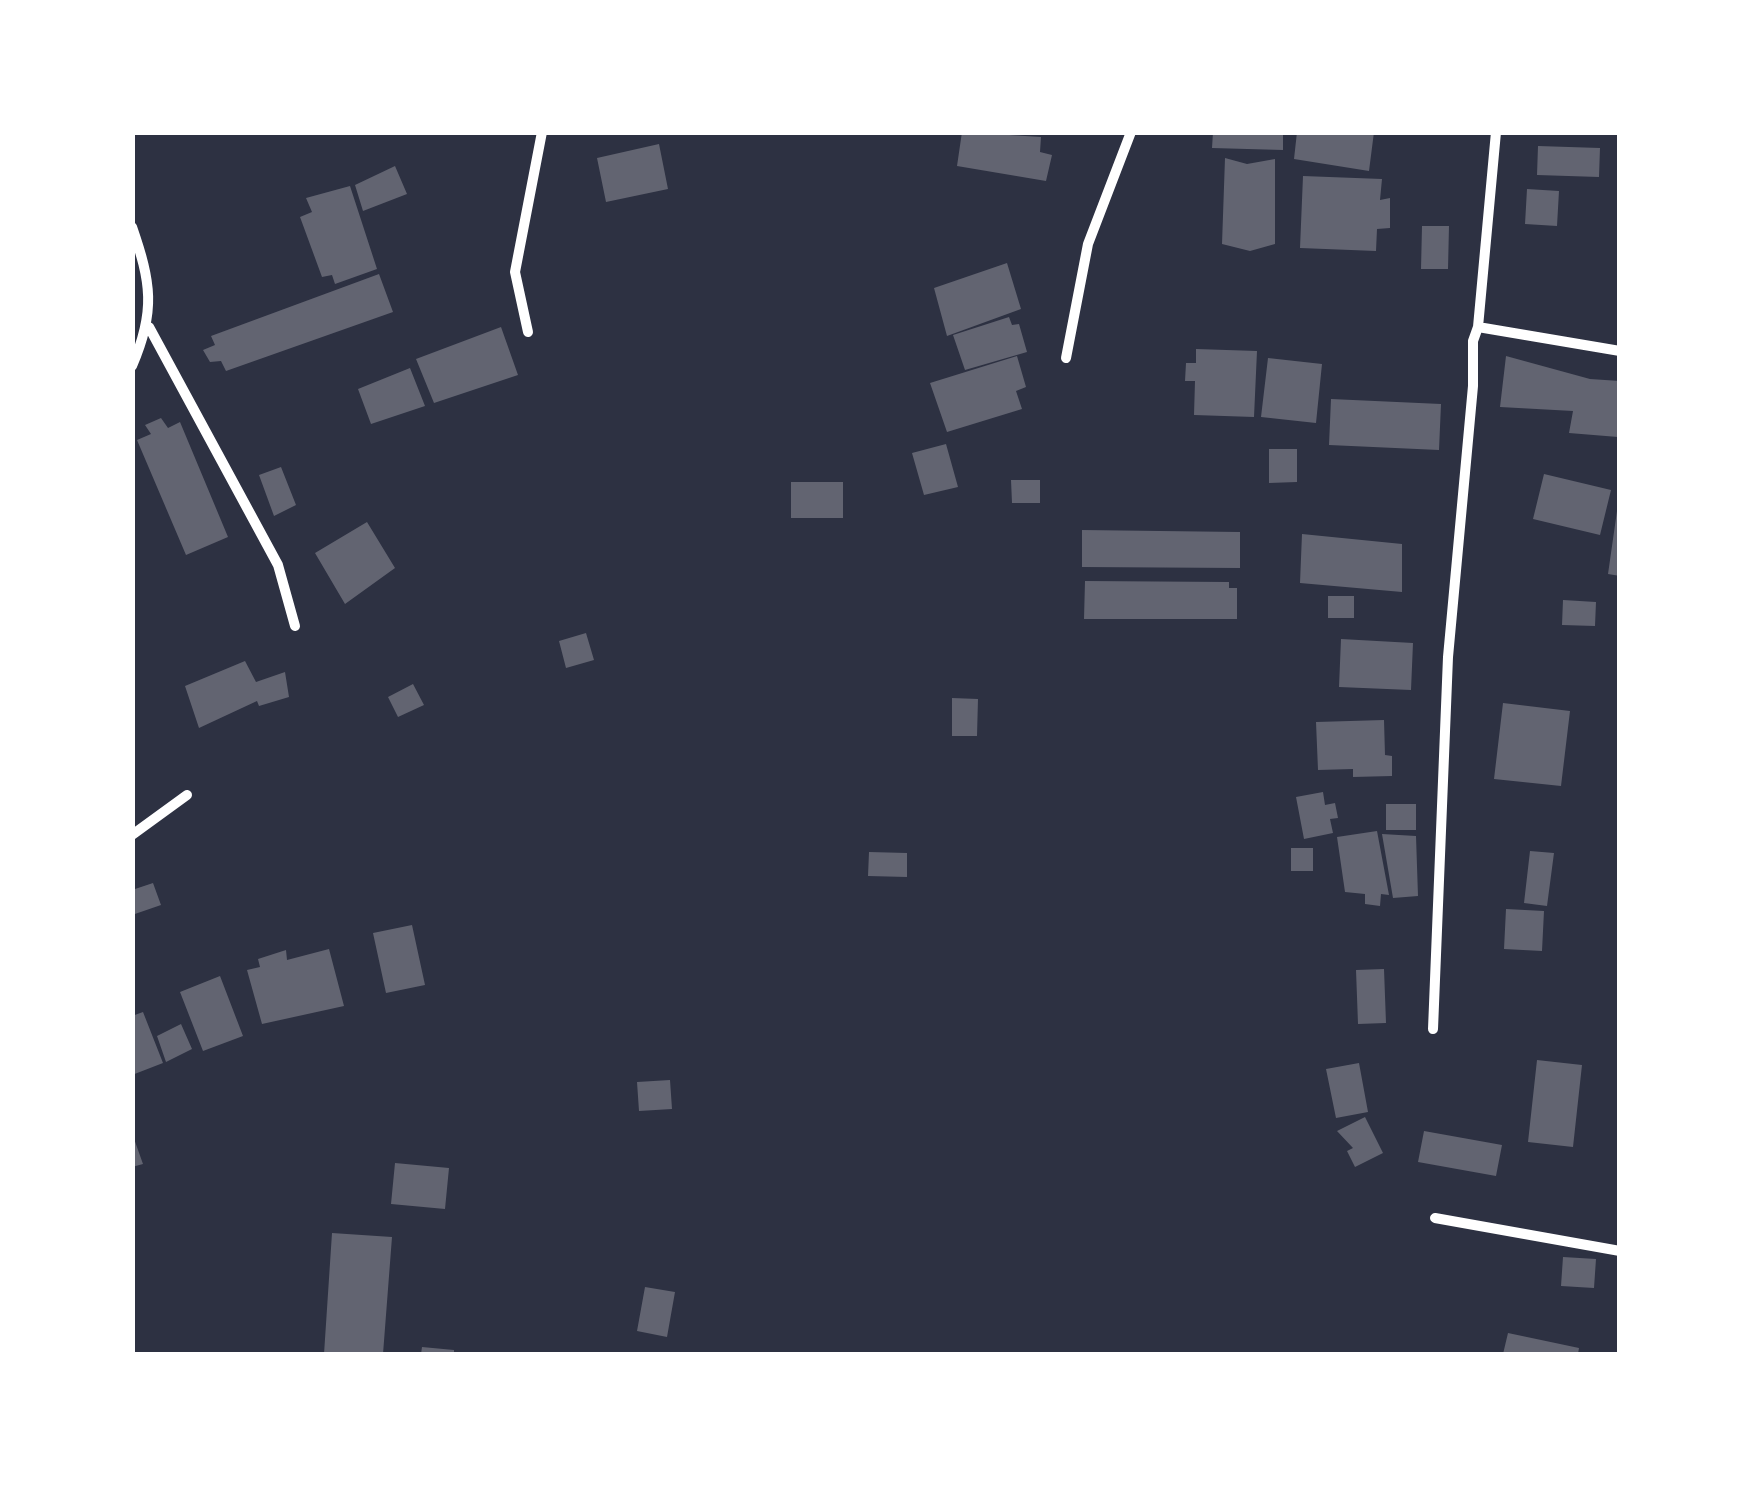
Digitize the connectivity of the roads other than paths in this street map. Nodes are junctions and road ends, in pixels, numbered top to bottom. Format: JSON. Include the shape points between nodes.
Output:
{"nodes":[{"id":1,"x":542,"y":132,"type":"edge"},
{"id":2,"x":1131,"y":132,"type":"edge"},
{"id":3,"x":1496,"y":132,"type":"edge"},
{"id":4,"x":132,"y":226,"type":"edge"},
{"id":5,"x":150,"y":326,"type":"junction"},
{"id":6,"x":1478,"y":327,"type":"junction"},
{"id":7,"x":528,"y":332,"type":"dead end"},
{"id":8,"x":1620,"y":351,"type":"edge"},
{"id":9,"x":1066,"y":358,"type":"dead end"},
{"id":10,"x":132,"y":366,"type":"edge"},
{"id":11,"x":295,"y":626,"type":"dead end"},
{"id":12,"x":187,"y":796,"type":"dead end"},
{"id":13,"x":132,"y":835,"type":"edge"},
{"id":14,"x":1433,"y":1029,"type":"dead end"},
{"id":15,"x":1434,"y":1218,"type":"dead end"},
{"id":16,"x":1620,"y":1251,"type":"edge"}],
"edges":[{"from":1,"to":7,"type":"street","via":[[516,272]]},
{"from":2,"to":9,"type":"street","via":[[1088,244]]},
{"from":3,"to":6,"type":"street"},
{"from":4,"to":5,"type":"street","via":[[146,268]]},
{"from":5,"to":10,"type":"street"},
{"from":5,"to":11,"type":"street","via":[[278,565]]},
{"from":6,"to":8,"type":"street"},
{"from":6,"to":14,"type":"street","via":[[1448,657]]},
{"from":12,"to":13,"type":"street"},
{"from":15,"to":16,"type":"street"}]}
